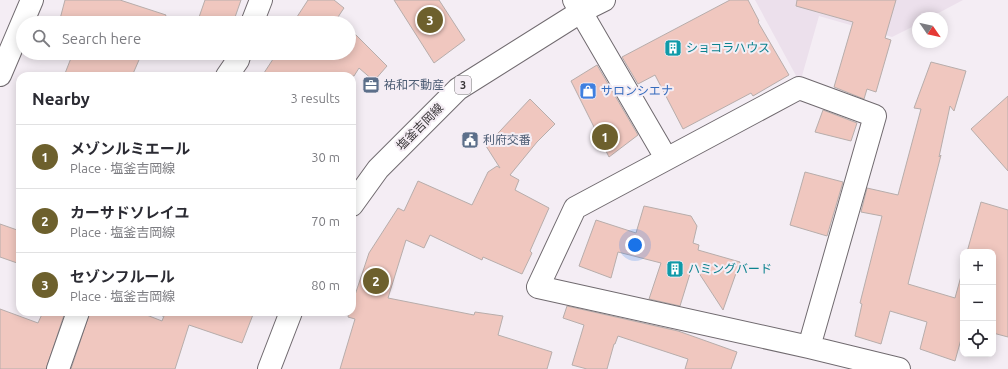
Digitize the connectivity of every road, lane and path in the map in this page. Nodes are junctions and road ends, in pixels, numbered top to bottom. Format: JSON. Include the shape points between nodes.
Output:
{"nodes":[{"id":1,"x":32,"y":0,"type":"edge"},
{"id":2,"x":261,"y":0,"type":"edge"},
{"id":3,"x":604,"y":0,"type":"edge"},
{"id":4,"x":578,"y":6,"type":"edge"},
{"id":5,"x":25,"y":16,"type":"edge"},
{"id":6,"x":255,"y":16,"type":"edge"},
{"id":7,"x":16,"y":38,"type":"edge"},
{"id":8,"x":238,"y":60,"type":"edge"},
{"id":9,"x":230,"y":72,"type":"edge"},
{"id":10,"x":0,"y":75,"type":"edge"},
{"id":11,"x":666,"y":158,"type":"junction"},
{"id":12,"x":356,"y":199,"type":"edge"},
{"id":13,"x":77,"y":316,"type":"edge"},
{"id":14,"x":289,"y":316,"type":"edge"},
{"id":15,"x":809,"y":347,"type":"junction"},
{"id":16,"x":58,"y":369,"type":"edge"},
{"id":17,"x":269,"y":369,"type":"edge"},
{"id":18,"x":899,"y":369,"type":"edge"}],
"edges":[{"from":1,"to":5,"type":"street"},
{"from":2,"to":6,"type":"street"},
{"from":3,"to":4,"type":"street","name":"塩釜吉岡線","number":"3"},
{"from":4,"to":11,"type":"street"},
{"from":4,"to":12,"type":"street","name":"塩釜吉岡線","number":"3","via":[[458,89],[378,169]]},
{"from":7,"to":10,"type":"street"},
{"from":8,"to":9,"type":"street"},
{"from":11,"to":15,"type":"street","via":[[575,208],[538,287]]},
{"from":11,"to":15,"type":"street","via":[[800,88],[875,116]]},
{"from":13,"to":16,"type":"street"},
{"from":14,"to":17,"type":"street"},
{"from":15,"to":18,"type":"street"}]}
